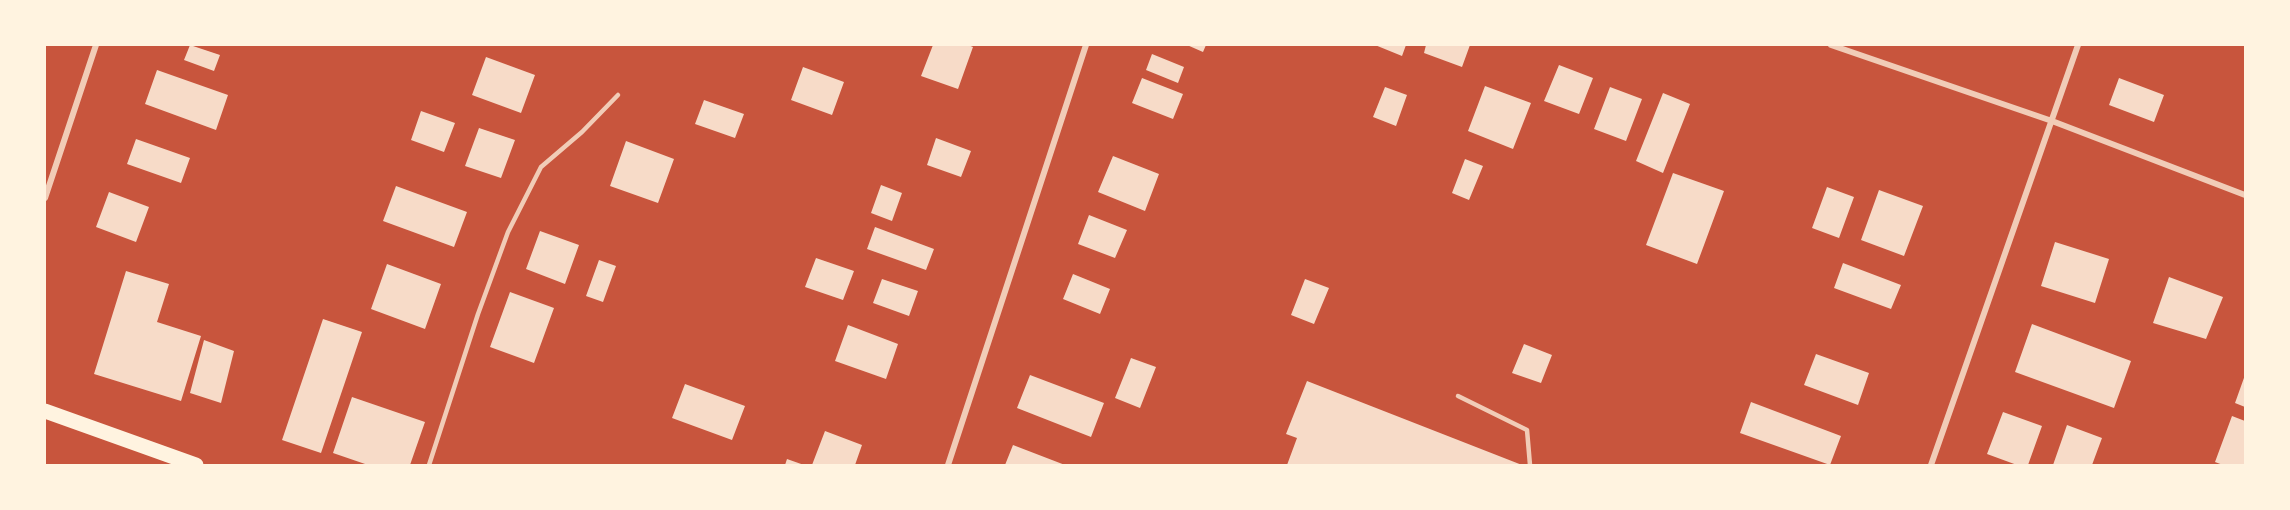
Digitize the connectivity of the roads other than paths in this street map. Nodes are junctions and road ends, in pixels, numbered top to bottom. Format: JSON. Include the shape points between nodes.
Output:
{"nodes":[{"id":1,"x":96,"y":45,"type":"edge"},
{"id":2,"x":1086,"y":45,"type":"edge"},
{"id":3,"x":1831,"y":45,"type":"edge"},
{"id":4,"x":2078,"y":45,"type":"edge"},
{"id":5,"x":618,"y":96,"type":"dead end"},
{"id":6,"x":2052,"y":121,"type":"junction"},
{"id":7,"x":2245,"y":195,"type":"edge"},
{"id":8,"x":45,"y":198,"type":"edge"},
{"id":9,"x":1458,"y":396,"type":"dead end"},
{"id":10,"x":45,"y":411,"type":"edge"},
{"id":11,"x":196,"y":465,"type":"edge"},
{"id":12,"x":429,"y":465,"type":"edge"},
{"id":13,"x":948,"y":465,"type":"edge"},
{"id":14,"x":1530,"y":465,"type":"edge"},
{"id":15,"x":1930,"y":465,"type":"edge"}],
"edges":[{"from":1,"to":8,"type":"street"},
{"from":2,"to":13,"type":"street"},
{"from":3,"to":6,"type":"street"},
{"from":4,"to":6,"type":"street"},
{"from":5,"to":12,"type":"lane","via":[[541,167],[508,232],[477,314]]},
{"from":6,"to":7,"type":"street"},
{"from":6,"to":15,"type":"street"},
{"from":9,"to":14,"type":"lane","via":[[1527,430]]},
{"from":10,"to":11,"type":"main road"}]}
